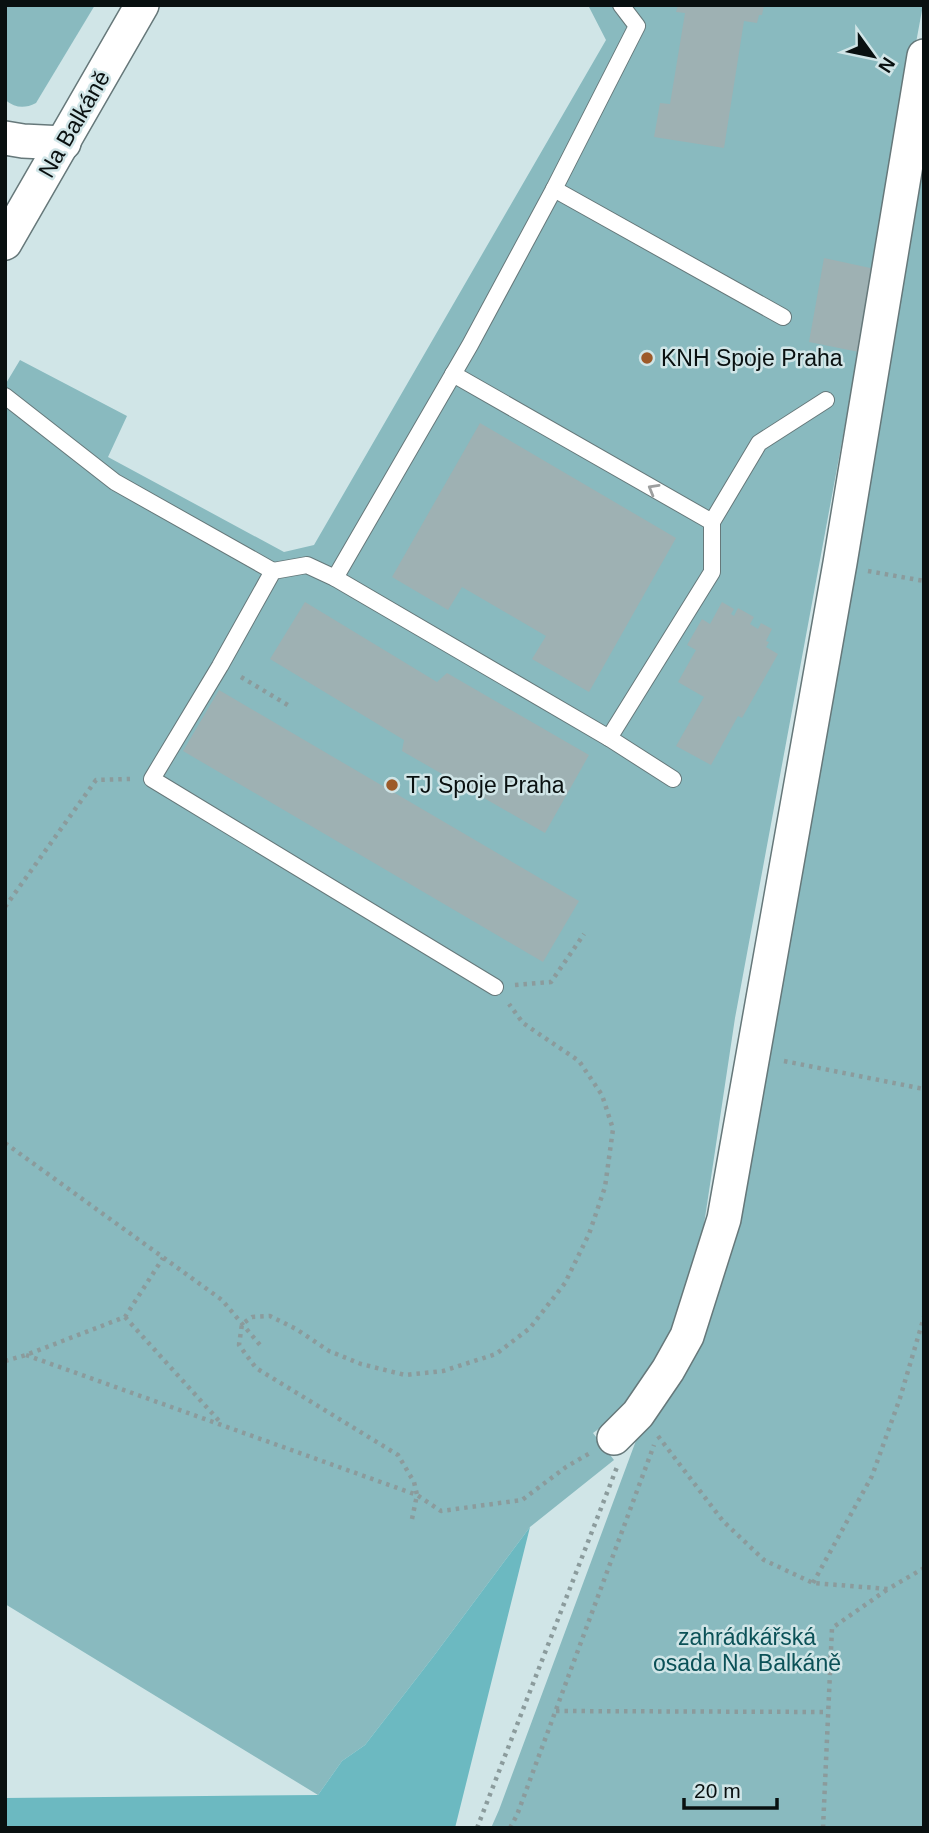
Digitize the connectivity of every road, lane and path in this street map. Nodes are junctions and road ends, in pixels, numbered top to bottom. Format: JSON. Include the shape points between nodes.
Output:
{"nodes":[{"id":1,"x":142,"y":5,"type":"edge"},
{"id":2,"x":621,"y":5,"type":"edge"},
{"id":3,"x":924,"y":56,"type":"edge"},
{"id":4,"x":5,"y":138,"type":"edge"},
{"id":5,"x":64,"y":143,"type":"junction"},
{"id":6,"x":554,"y":190,"type":"junction"},
{"id":7,"x":5,"y":243,"type":"edge"},
{"id":8,"x":783,"y":317,"type":"dead end"},
{"id":9,"x":453,"y":374,"type":"junction"},
{"id":10,"x":5,"y":396,"type":"edge"},
{"id":11,"x":826,"y":400,"type":"dead end"},
{"id":12,"x":712,"y":522,"type":"junction"},
{"id":13,"x":840,"y":564,"type":"junction"},
{"id":14,"x":273,"y":571,"type":"junction"},
{"id":15,"x":335,"y":578,"type":"junction"},
{"id":16,"x":924,"y":581,"type":"edge"},
{"id":17,"x":220,"y":666,"type":"junction"},
{"id":18,"x":291,"y":707,"type":"dead end"},
{"id":19,"x":608,"y":738,"type":"junction"},
{"id":20,"x":152,"y":779,"type":"junction"},
{"id":21,"x":673,"y":779,"type":"dead end"},
{"id":22,"x":5,"y":907,"type":"edge"},
{"id":23,"x":584,"y":934,"type":"dead end"},
{"id":24,"x":495,"y":987,"type":"junction"},
{"id":25,"x":752,"y":1055,"type":"junction"},
{"id":26,"x":924,"y":1089,"type":"edge"},
{"id":27,"x":5,"y":1143,"type":"edge"},
{"id":28,"x":163,"y":1258,"type":"junction"},
{"id":29,"x":125,"y":1317,"type":"junction"},
{"id":30,"x":924,"y":1317,"type":"edge"},
{"id":31,"x":242,"y":1324,"type":"junction"},
{"id":32,"x":260,"y":1345,"type":"dead end"},
{"id":33,"x":26,"y":1354,"type":"junction"},
{"id":34,"x":5,"y":1360,"type":"edge"},
{"id":35,"x":638,"y":1414,"type":"junction"},
{"id":36,"x":222,"y":1425,"type":"junction"},
{"id":37,"x":616,"y":1452,"type":"junction"},
{"id":38,"x":416,"y":1496,"type":"junction"},
{"id":39,"x":411,"y":1519,"type":"dead end"},
{"id":40,"x":924,"y":1568,"type":"edge"},
{"id":41,"x":813,"y":1583,"type":"junction"},
{"id":42,"x":888,"y":1589,"type":"junction"},
{"id":43,"x":556,"y":1711,"type":"dead end"},
{"id":44,"x":828,"y":1713,"type":"junction"},
{"id":45,"x":477,"y":1828,"type":"edge"},
{"id":46,"x":822,"y":1828,"type":"edge"}],
"edges":[{"from":1,"to":5,"type":"street","name":"Na Balkáně"},
{"from":2,"to":6,"type":"lane","via":[[637,26]]},
{"from":3,"to":13,"type":"street"},
{"from":4,"to":5,"type":"street"},
{"from":5,"to":7,"type":"street","name":"Na Balkáně"},
{"from":6,"to":8,"type":"lane"},
{"from":6,"to":9,"type":"lane"},
{"from":12,"to":9,"type":"lane","one_way":true},
{"from":9,"to":15,"type":"lane"},
{"from":10,"to":14,"type":"lane","via":[[115,482]]},
{"from":11,"to":12,"type":"lane","via":[[759,443]]},
{"from":12,"to":19,"type":"lane","via":[[712,572]]},
{"from":13,"to":16,"type":"path"},
{"from":13,"to":25,"type":"street"},
{"from":14,"to":15,"type":"lane","via":[[307,565]]},
{"from":14,"to":17,"type":"lane"},
{"from":15,"to":19,"type":"lane"},
{"from":17,"to":18,"type":"path"},
{"from":17,"to":20,"type":"lane"},
{"from":19,"to":21,"type":"lane"},
{"from":20,"to":22,"type":"path","via":[[96,780]]},
{"from":20,"to":24,"type":"lane"},
{"from":23,"to":24,"type":"path","via":[[551,982]]},
{"from":24,"to":31,"type":"path","via":[[523,1023],[579,1061],[602,1095],[613,1129],[606,1187],[565,1283],[530,1328],[496,1354],[443,1371],[405,1374],[360,1364],[329,1352],[270,1316],[252,1317]]},
{"from":25,"to":26,"type":"path"},
{"from":25,"to":35,"type":"street","via":[[724,1219],[687,1336]]},
{"from":27,"to":28,"type":"path"},
{"from":28,"to":29,"type":"path"},
{"from":28,"to":31,"type":"path","via":[[222,1300]]},
{"from":29,"to":33,"type":"path"},
{"from":29,"to":36,"type":"path"},
{"from":30,"to":41,"type":"path","via":[[872,1476]]},
{"from":31,"to":32,"type":"path"},
{"from":31,"to":38,"type":"path","via":[[239,1345],[256,1368],[398,1455],[414,1482]]},
{"from":33,"to":34,"type":"path"},
{"from":33,"to":36,"type":"path"},
{"from":35,"to":37,"type":"street"},
{"from":35,"to":41,"type":"path","via":[[641,1427],[657,1436],[723,1521],[764,1560]]},
{"from":36,"to":38,"type":"path"},
{"from":37,"to":38,"type":"path","via":[[605,1445],[522,1500],[442,1511]]},
{"from":37,"to":45,"type":"path"},
{"from":38,"to":39,"type":"path"},
{"from":40,"to":42,"type":"path"},
{"from":41,"to":42,"type":"path"},
{"from":42,"to":44,"type":"path","via":[[832,1628]]},
{"from":43,"to":44,"type":"path"},
{"from":44,"to":46,"type":"path"}]}
